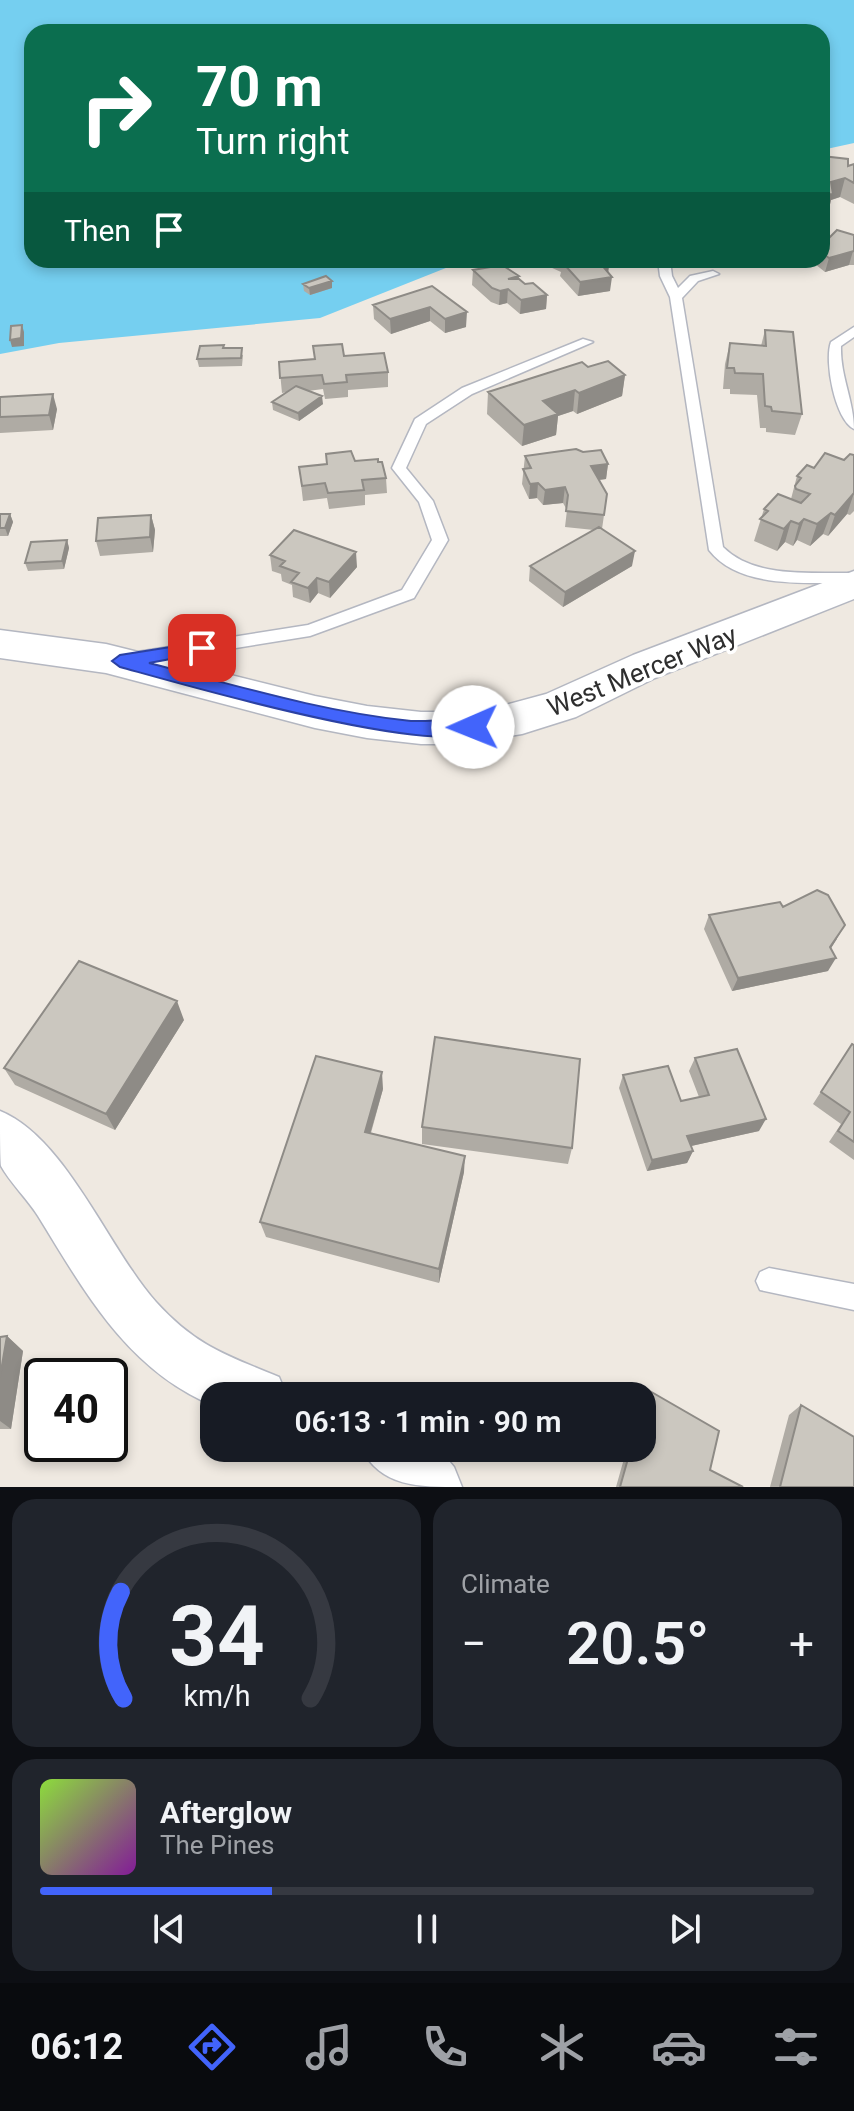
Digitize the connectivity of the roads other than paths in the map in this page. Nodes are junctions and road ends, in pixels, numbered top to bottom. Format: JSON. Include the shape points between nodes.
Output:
{"nodes":[{"id":1,"x":665,"y":268,"type":"edge"},
{"id":2,"x":713,"y":274,"type":"dead end"},
{"id":3,"x":676,"y":297,"type":"junction"},
{"id":4,"x":854,"y":331,"type":"edge"},
{"id":5,"x":587,"y":342,"type":"dead end"},
{"id":6,"x":854,"y":425,"type":"edge"},
{"id":7,"x":854,"y":578,"type":"edge"},
{"id":8,"x":854,"y":584,"type":"edge"},
{"id":9,"x":0,"y":644,"type":"edge"},
{"id":10,"x":120,"y":661,"type":"junction"},
{"id":11,"x":0,"y":1134,"type":"edge"},
{"id":12,"x":769,"y":1281,"type":"dead end"},
{"id":13,"x":854,"y":1297,"type":"edge"},
{"id":14,"x":225,"y":1382,"type":"edge"},
{"id":15,"x":410,"y":1462,"type":"edge"},
{"id":16,"x":434,"y":1487,"type":"edge"}],
"edges":[{"from":1,"to":3,"type":"lane"},
{"from":2,"to":3,"type":"lane","via":[[694,278]]},
{"from":3,"to":7,"type":"lane","via":[[717,550],[735,565],[763,573]]},
{"from":4,"to":6,"type":"lane","via":[[835,345],[833,362]]},
{"from":5,"to":10,"type":"lane","via":[[467,391],[420,422],[399,468],[426,501],[440,540],[408,594],[310,630]]},
{"from":8,"to":10,"type":"street","name":"West Mercer Way","via":[[636,670],[582,698],[529,717],[473,727],[373,724]]},
{"from":9,"to":10,"type":"street","name":"West Mercer Way","via":[[52,647]]},
{"from":11,"to":14,"type":"street","via":[[40,1175],[129,1313],[200,1372]]},
{"from":12,"to":13,"type":"lane"},
{"from":15,"to":16,"type":"street"}]}
